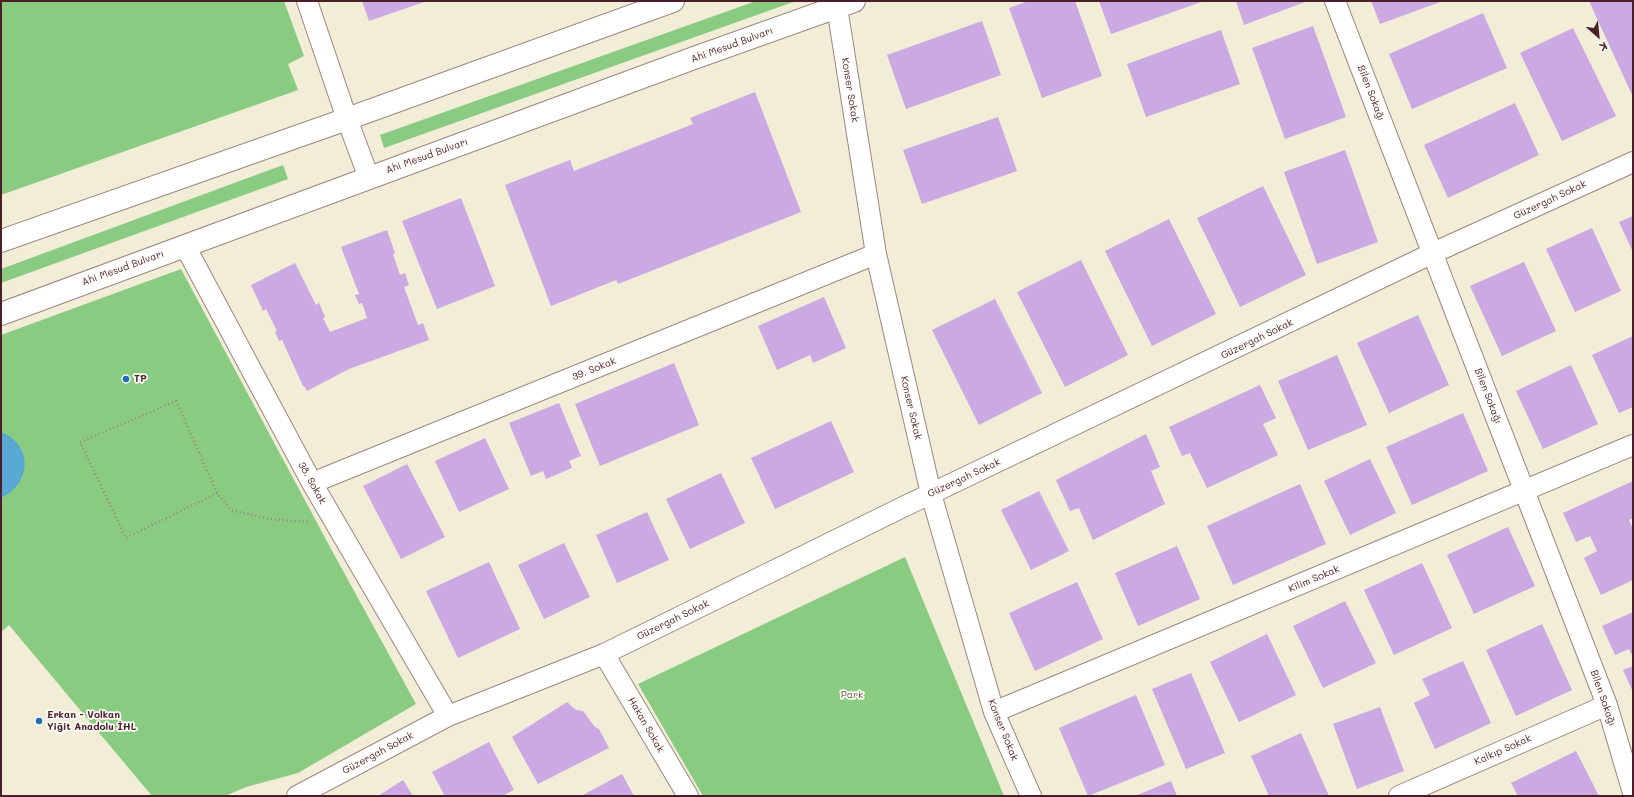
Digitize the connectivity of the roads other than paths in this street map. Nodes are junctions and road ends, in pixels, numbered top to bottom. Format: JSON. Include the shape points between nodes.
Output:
{"nodes":[{"id":1,"x":306,"y":1,"type":"edge"},
{"id":2,"x":673,"y":1,"type":"edge"},
{"id":3,"x":1335,"y":1,"type":"edge"},
{"id":4,"x":846,"y":4,"type":"edge"},
{"id":5,"x":643,"y":6,"type":"edge"},
{"id":6,"x":347,"y":119,"type":"junction"},
{"id":7,"x":1633,"y":162,"type":"edge"},
{"id":8,"x":369,"y":178,"type":"junction"},
{"id":9,"x":1,"y":241,"type":"edge"},
{"id":10,"x":185,"y":246,"type":"junction"},
{"id":11,"x":1433,"y":253,"type":"junction"},
{"id":12,"x":876,"y":254,"type":"junction"},
{"id":13,"x":1,"y":314,"type":"edge"},
{"id":14,"x":1633,"y":445,"type":"edge"},
{"id":15,"x":312,"y":483,"type":"junction"},
{"id":16,"x":1524,"y":491,"type":"junction"},
{"id":17,"x":931,"y":494,"type":"junction"},
{"id":18,"x":604,"y":654,"type":"junction"},
{"id":19,"x":1607,"y":705,"type":"junction"},
{"id":20,"x":994,"y":712,"type":"junction"},
{"id":21,"x":448,"y":716,"type":"junction"},
{"id":22,"x":1633,"y":793,"type":"edge"},
{"id":23,"x":297,"y":796,"type":"edge"},
{"id":24,"x":688,"y":796,"type":"edge"},
{"id":25,"x":1031,"y":796,"type":"edge"},
{"id":26,"x":1399,"y":796,"type":"edge"}],
"edges":[{"from":1,"to":6,"type":"street"},
{"from":2,"to":5,"type":"main road"},
{"from":3,"to":11,"type":"street","name":"Bilen Sokağı"},
{"from":4,"to":8,"type":"main road","name":"Ahi Mesud Bulvarı"},
{"from":4,"to":12,"type":"street","name":"Konser Sokak"},
{"from":5,"to":6,"type":"main road"},
{"from":6,"to":8,"type":"street"},
{"from":6,"to":9,"type":"main road"},
{"from":7,"to":11,"type":"street","name":"Güzergah Sokak"},
{"from":8,"to":10,"type":"main road","name":"Ahi Mesud Bulvarı"},
{"from":10,"to":13,"type":"main road","name":"Ahi Mesud Bulvarı"},
{"from":10,"to":15,"type":"street","name":"38. Sokak"},
{"from":11,"to":16,"type":"street","name":"Bilen Sokağı"},
{"from":11,"to":17,"type":"street","name":"Güzergah Sokak"},
{"from":12,"to":15,"type":"street","name":"39. Sokak"},
{"from":12,"to":17,"type":"street","name":"Konser Sokak"},
{"from":14,"to":16,"type":"street","name":"Kilim Sokak"},
{"from":15,"to":21,"type":"street","name":"38. Sokak"},
{"from":16,"to":19,"type":"street","name":"Bilen Sokağı"},
{"from":16,"to":20,"type":"street","name":"Kilim Sokak"},
{"from":17,"to":18,"type":"street","name":"Güzergah Sokak"},
{"from":17,"to":20,"type":"street","name":"Konser Sokak"},
{"from":18,"to":21,"type":"street","name":"Güzergah Sokak"},
{"from":18,"to":24,"type":"street","name":"Hakan Sokak"},
{"from":19,"to":22,"type":"street","name":"Bilen Sokağı"},
{"from":19,"to":26,"type":"street","name":"Kalkıp Sokak"},
{"from":20,"to":25,"type":"street","name":"Konser Sokak"},
{"from":21,"to":23,"type":"street","name":"Güzergah Sokak"}]}
